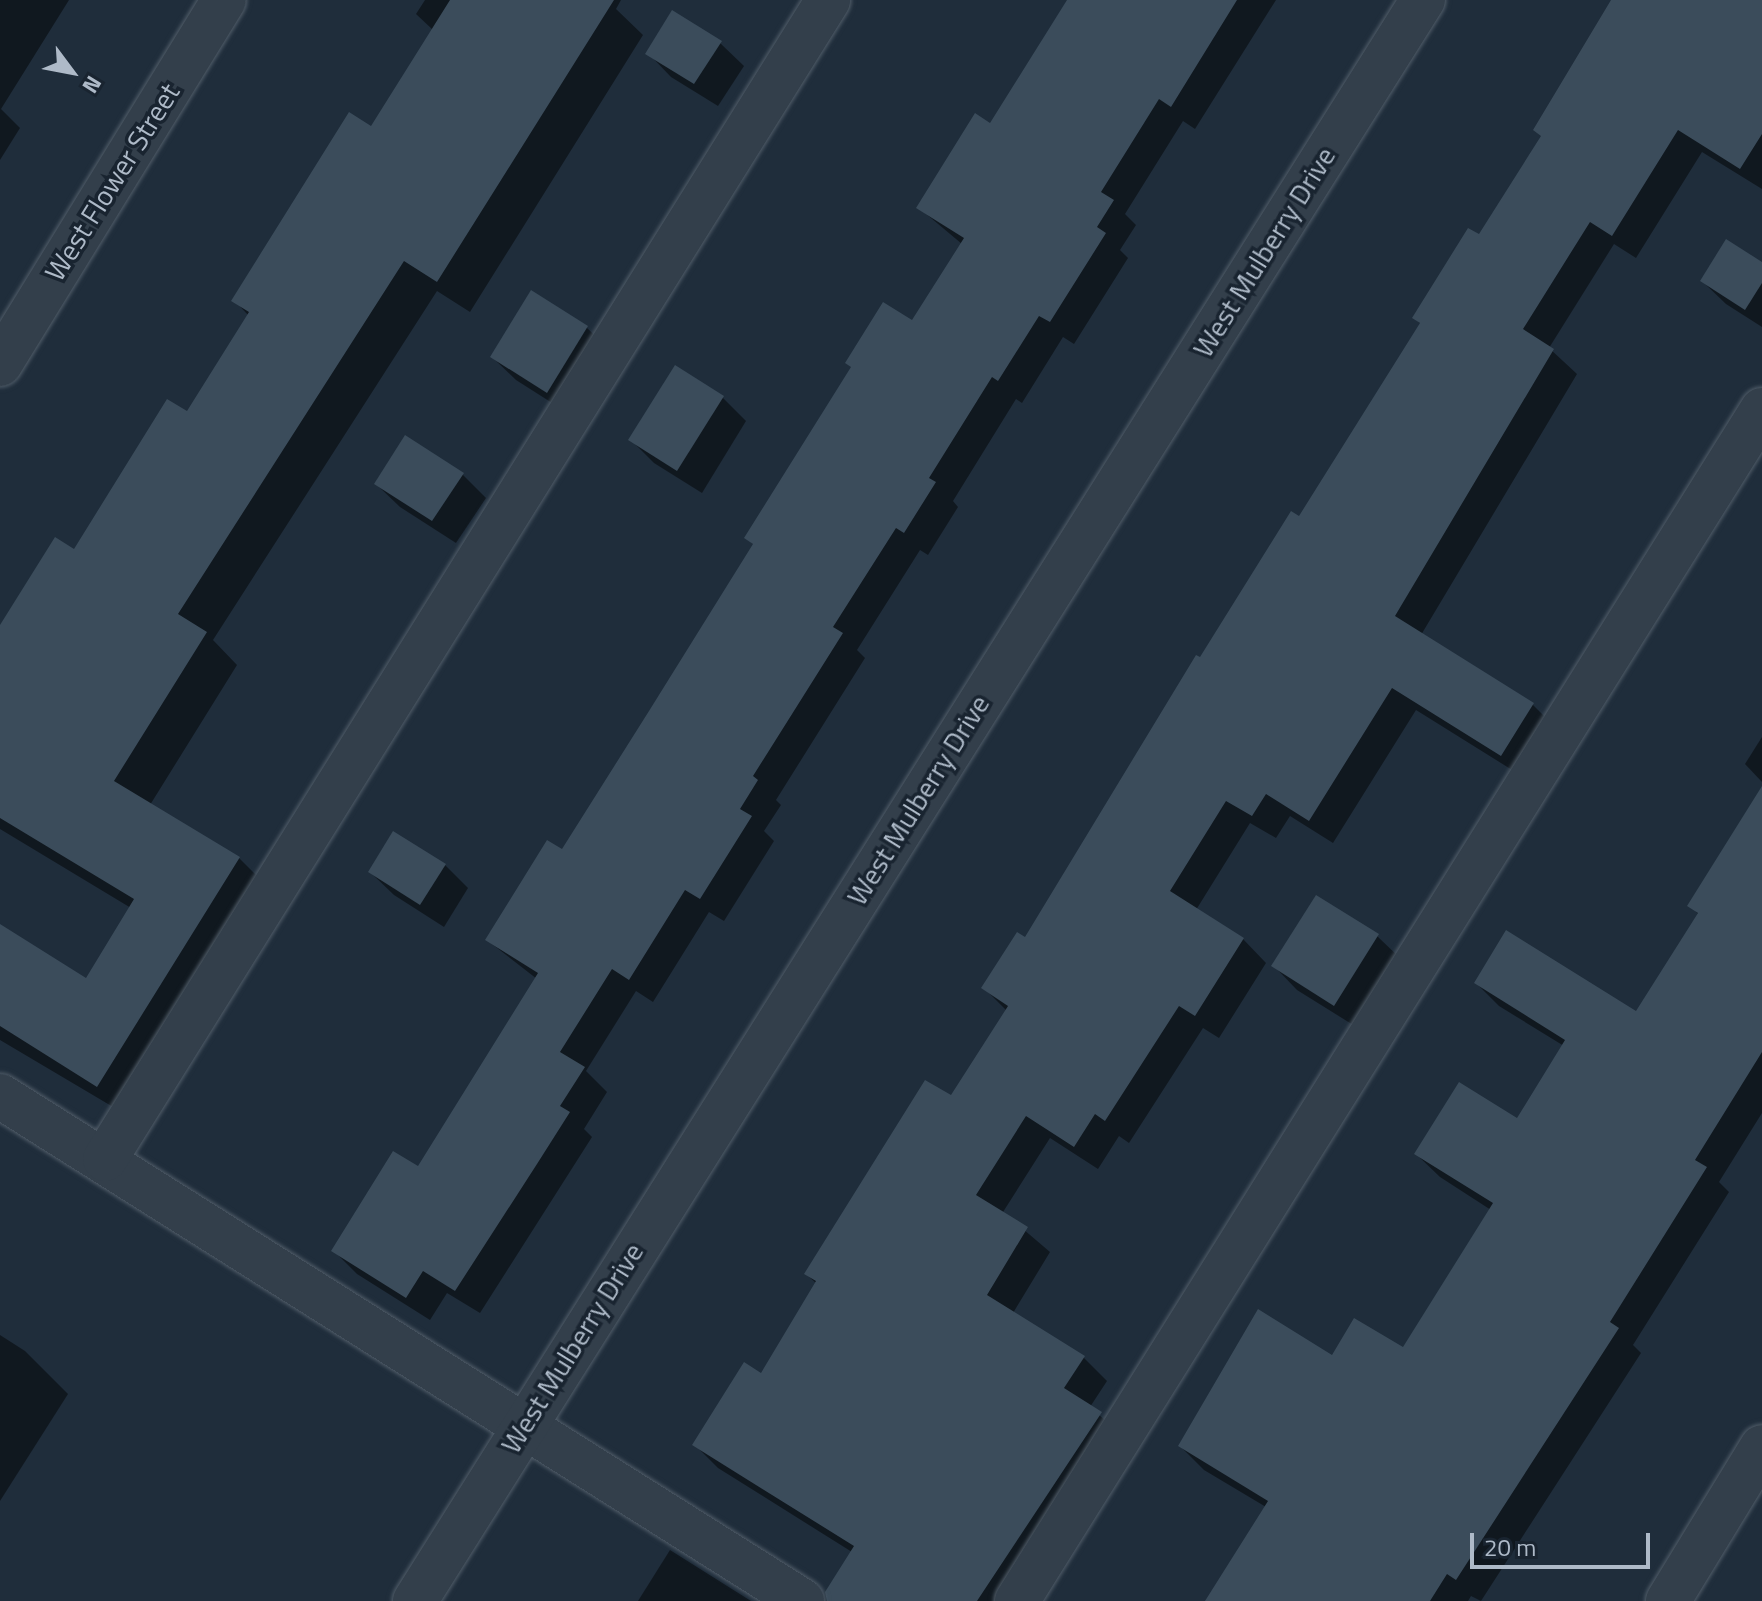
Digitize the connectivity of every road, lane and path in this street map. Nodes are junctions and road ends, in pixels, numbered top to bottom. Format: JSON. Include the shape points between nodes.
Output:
{"nodes":[{"id":1,"x":224,"y":0,"type":"edge"},
{"id":2,"x":828,"y":0,"type":"edge"},
{"id":3,"x":1423,"y":0,"type":"edge"},
{"id":4,"x":0,"y":364,"type":"edge"},
{"id":5,"x":1762,"y":410,"type":"edge"},
{"id":6,"x":0,"y":1096,"type":"edge"},
{"id":7,"x":105,"y":1159,"type":"junction"},
{"id":8,"x":522,"y":1426,"type":"junction"},
{"id":9,"x":1762,"y":1447,"type":"edge"},
{"id":10,"x":415,"y":1601,"type":"edge"},
{"id":11,"x":802,"y":1601,"type":"edge"},
{"id":12,"x":1017,"y":1601,"type":"edge"},
{"id":13,"x":1668,"y":1601,"type":"edge"}],
"edges":[{"from":1,"to":4,"type":"street","name":"West Flower Street"},
{"from":2,"to":7,"type":"street"},
{"from":3,"to":8,"type":"street","name":"West Mulberry Drive"},
{"from":5,"to":12,"type":"street"},
{"from":6,"to":7,"type":"street"},
{"from":7,"to":8,"type":"street"},
{"from":8,"to":10,"type":"street","name":"West Mulberry Drive"},
{"from":8,"to":11,"type":"street"},
{"from":9,"to":13,"type":"street"}]}
